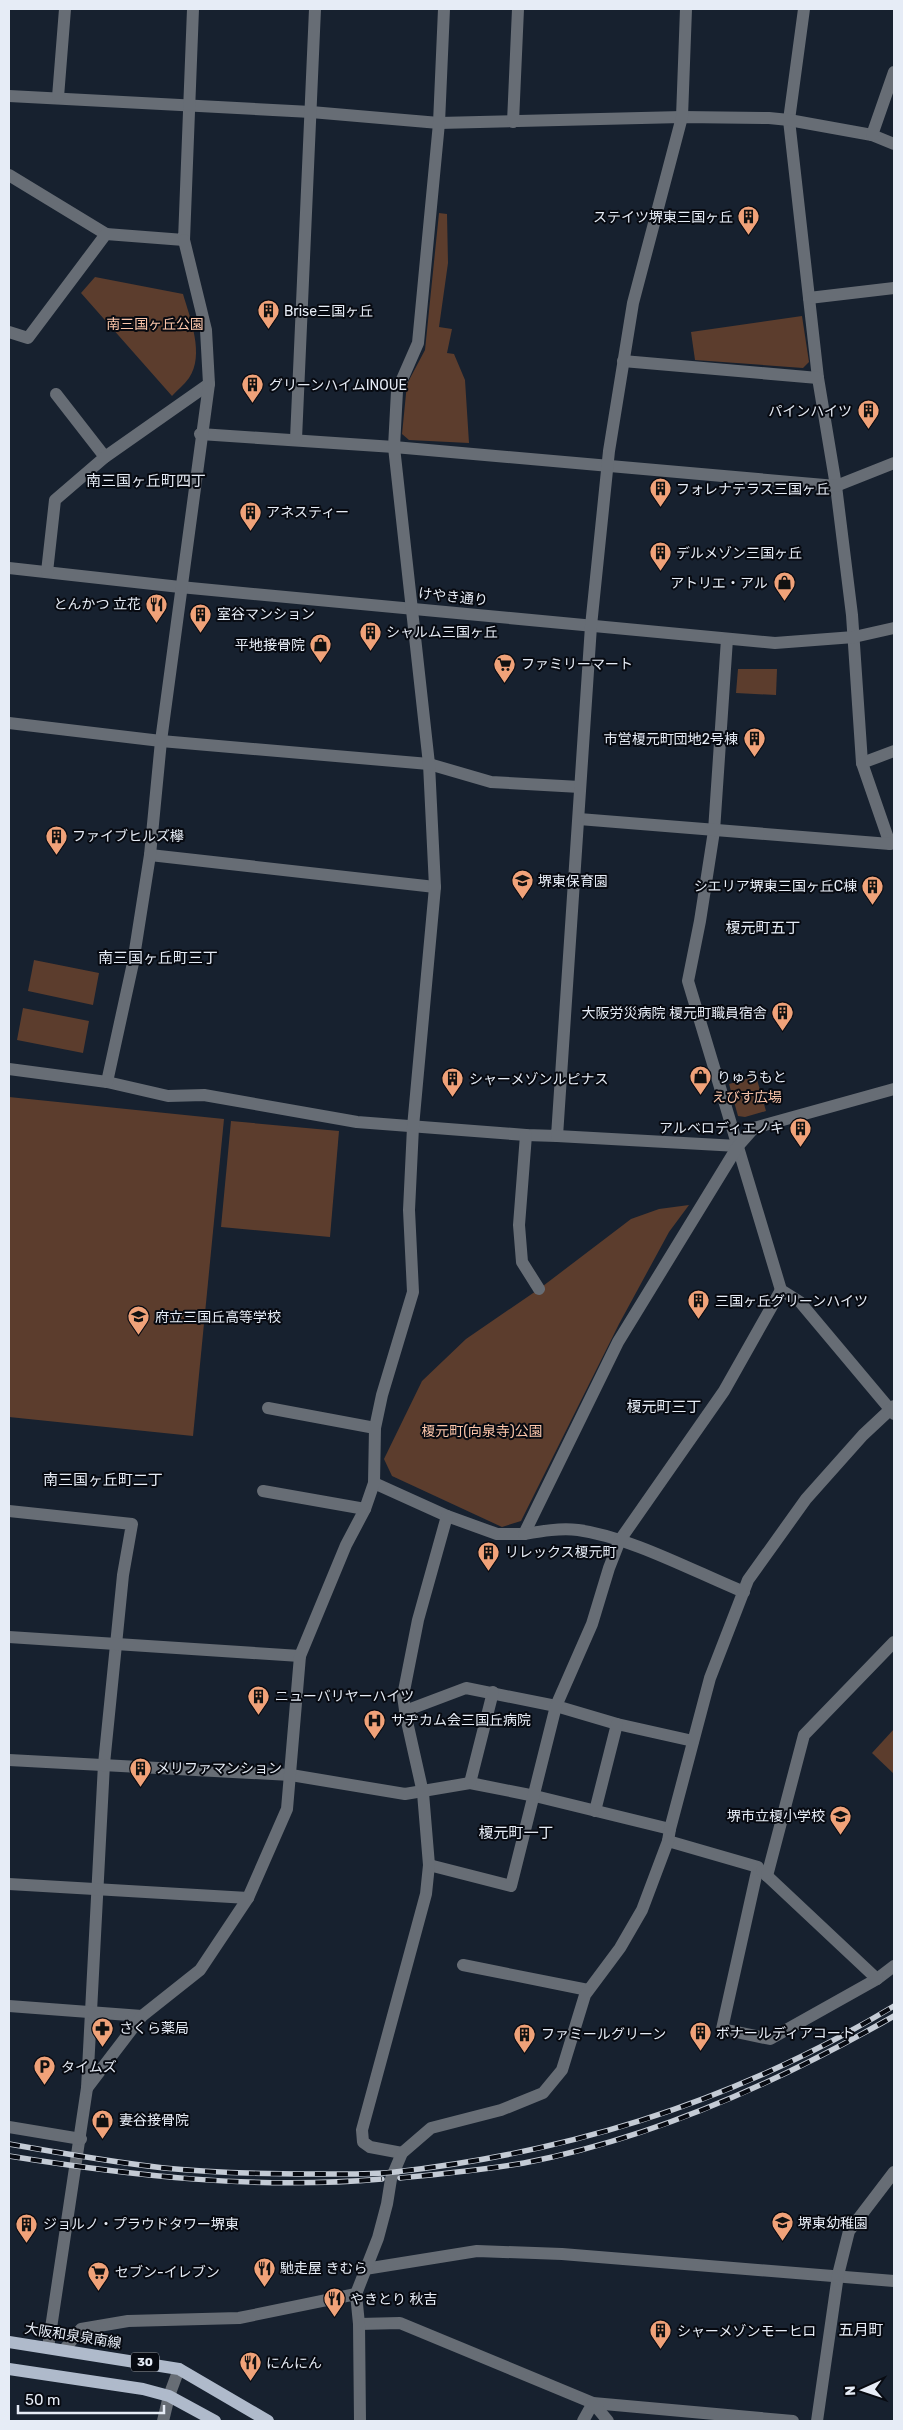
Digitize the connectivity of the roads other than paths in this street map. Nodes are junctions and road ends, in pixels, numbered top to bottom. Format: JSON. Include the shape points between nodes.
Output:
{"nodes":[{"id":1,"x":65,"y":9,"type":"edge"},
{"id":2,"x":194,"y":9,"type":"edge"},
{"id":3,"x":315,"y":9,"type":"edge"},
{"id":4,"x":444,"y":9,"type":"edge"},
{"id":5,"x":518,"y":9,"type":"edge"},
{"id":6,"x":686,"y":9,"type":"edge"},
{"id":7,"x":804,"y":9,"type":"edge"},
{"id":8,"x":894,"y":72,"type":"edge"},
{"id":9,"x":9,"y":96,"type":"edge"},
{"id":10,"x":58,"y":97,"type":"junction"},
{"id":11,"x":189,"y":106,"type":"junction"},
{"id":12,"x":310,"y":112,"type":"junction"},
{"id":13,"x":682,"y":117,"type":"junction"},
{"id":14,"x":788,"y":120,"type":"junction"},
{"id":15,"x":513,"y":122,"type":"junction"},
{"id":16,"x":439,"y":123,"type":"junction"},
{"id":17,"x":872,"y":136,"type":"junction"},
{"id":18,"x":894,"y":144,"type":"edge"},
{"id":19,"x":9,"y":175,"type":"edge"},
{"id":20,"x":106,"y":234,"type":"junction"},
{"id":21,"x":184,"y":240,"type":"junction"},
{"id":22,"x":894,"y":288,"type":"edge"},
{"id":23,"x":809,"y":298,"type":"junction"},
{"id":24,"x":9,"y":332,"type":"edge"},
{"id":25,"x":623,"y":361,"type":"junction"},
{"id":26,"x":818,"y":378,"type":"junction"},
{"id":27,"x":209,"y":384,"type":"junction"},
{"id":28,"x":56,"y":394,"type":"dead end"},
{"id":29,"x":200,"y":434,"type":"junction"},
{"id":30,"x":296,"y":439,"type":"junction"},
{"id":31,"x":394,"y":447,"type":"junction"},
{"id":32,"x":105,"y":457,"type":"junction"},
{"id":33,"x":894,"y":463,"type":"edge"},
{"id":34,"x":607,"y":465,"type":"junction"},
{"id":35,"x":836,"y":486,"type":"junction"},
{"id":36,"x":9,"y":568,"type":"edge"},
{"id":37,"x":47,"y":572,"type":"junction"},
{"id":38,"x":180,"y":587,"type":"junction"},
{"id":39,"x":410,"y":607,"type":"junction"},
{"id":40,"x":591,"y":626,"type":"junction"},
{"id":41,"x":894,"y":628,"type":"edge"},
{"id":42,"x":854,"y":637,"type":"junction"},
{"id":43,"x":727,"y":638,"type":"junction"},
{"id":44,"x":9,"y":723,"type":"edge"},
{"id":45,"x":161,"y":741,"type":"junction"},
{"id":46,"x":894,"y":750,"type":"edge"},
{"id":47,"x":862,"y":763,"type":"junction"},
{"id":48,"x":429,"y":764,"type":"junction"},
{"id":49,"x":580,"y":787,"type":"junction"},
{"id":50,"x":579,"y":819,"type":"junction"},
{"id":51,"x":714,"y":831,"type":"junction"},
{"id":52,"x":892,"y":843,"type":"edge"},
{"id":53,"x":150,"y":855,"type":"junction"},
{"id":54,"x":435,"y":887,"type":"junction"},
{"id":55,"x":9,"y":1069,"type":"edge"},
{"id":56,"x":107,"y":1082,"type":"junction"},
{"id":57,"x":894,"y":1089,"type":"edge"},
{"id":58,"x":413,"y":1127,"type":"junction"},
{"id":59,"x":526,"y":1135,"type":"junction"},
{"id":60,"x":557,"y":1136,"type":"junction"},
{"id":61,"x":738,"y":1146,"type":"junction"},
{"id":62,"x":539,"y":1289,"type":"dead end"},
{"id":63,"x":781,"y":1290,"type":"junction"},
{"id":64,"x":268,"y":1408,"type":"dead end"},
{"id":65,"x":893,"y":1410,"type":"edge"},
{"id":66,"x":375,"y":1428,"type":"junction"},
{"id":67,"x":374,"y":1483,"type":"junction"},
{"id":68,"x":263,"y":1491,"type":"dead end"},
{"id":69,"x":365,"y":1509,"type":"junction"},
{"id":70,"x":9,"y":1511,"type":"edge"},
{"id":71,"x":447,"y":1516,"type":"junction"},
{"id":72,"x":524,"y":1534,"type":"junction"},
{"id":73,"x":620,"y":1540,"type":"junction"},
{"id":74,"x":744,"y":1592,"type":"junction"},
{"id":75,"x":9,"y":1637,"type":"edge"},
{"id":76,"x":894,"y":1642,"type":"edge"},
{"id":77,"x":116,"y":1645,"type":"junction"},
{"id":78,"x":300,"y":1656,"type":"junction"},
{"id":79,"x":494,"y":1692,"type":"junction"},
{"id":80,"x":556,"y":1706,"type":"junction"},
{"id":81,"x":405,"y":1711,"type":"junction"},
{"id":82,"x":617,"y":1724,"type":"junction"},
{"id":83,"x":693,"y":1741,"type":"junction"},
{"id":84,"x":9,"y":1760,"type":"edge"},
{"id":85,"x":104,"y":1764,"type":"junction"},
{"id":86,"x":291,"y":1775,"type":"junction"},
{"id":87,"x":470,"y":1783,"type":"junction"},
{"id":88,"x":423,"y":1793,"type":"junction"},
{"id":89,"x":535,"y":1796,"type":"junction"},
{"id":90,"x":595,"y":1810,"type":"junction"},
{"id":91,"x":669,"y":1835,"type":"junction"},
{"id":92,"x":429,"y":1865,"type":"junction"},
{"id":93,"x":758,"y":1867,"type":"junction"},
{"id":94,"x":767,"y":1876,"type":"junction"},
{"id":95,"x":9,"y":1884,"type":"edge"},
{"id":96,"x":98,"y":1890,"type":"junction"},
{"id":97,"x":248,"y":1898,"type":"junction"},
{"id":98,"x":463,"y":1965,"type":"dead end"},
{"id":99,"x":894,"y":1966,"type":"edge"},
{"id":100,"x":876,"y":1979,"type":"junction"},
{"id":101,"x":588,"y":1990,"type":"junction"},
{"id":102,"x":9,"y":2006,"type":"edge"},
{"id":103,"x":90,"y":2012,"type":"junction"},
{"id":104,"x":142,"y":2016,"type":"junction"},
{"id":105,"x":87,"y":2088,"type":"junction"},
{"id":106,"x":9,"y":2127,"type":"edge"},
{"id":107,"x":81,"y":2139,"type":"junction"},
{"id":108,"x":402,"y":2152,"type":"junction"},
{"id":109,"x":894,"y":2172,"type":"edge"},
{"id":110,"x":365,"y":2269,"type":"junction"},
{"id":111,"x":838,"y":2275,"type":"junction"},
{"id":112,"x":894,"y":2281,"type":"edge"},
{"id":113,"x":356,"y":2294,"type":"junction"},
{"id":114,"x":359,"y":2324,"type":"junction"},
{"id":115,"x":9,"y":2342,"type":"edge"},
{"id":116,"x":48,"y":2348,"type":"junction"},
{"id":117,"x":64,"y":2350,"type":"junction"},
{"id":118,"x":180,"y":2368,"type":"junction"},
{"id":119,"x":9,"y":2369,"type":"edge"},
{"id":120,"x":169,"y":2396,"type":"junction"},
{"id":121,"x":593,"y":2403,"type":"junction"},
{"id":122,"x":163,"y":2421,"type":"edge"},
{"id":123,"x":215,"y":2421,"type":"edge"},
{"id":124,"x":268,"y":2421,"type":"edge"},
{"id":125,"x":360,"y":2421,"type":"edge"},
{"id":126,"x":583,"y":2421,"type":"edge"},
{"id":127,"x":608,"y":2421,"type":"edge"},
{"id":128,"x":794,"y":2421,"type":"edge"},
{"id":129,"x":817,"y":2421,"type":"edge"}],
"edges":[{"from":1,"to":10,"type":"street"},
{"from":2,"to":11,"type":"street"},
{"from":3,"to":12,"type":"street"},
{"from":4,"to":16,"type":"street"},
{"from":5,"to":15,"type":"street"},
{"from":6,"to":13,"type":"street"},
{"from":7,"to":14,"type":"street"},
{"from":8,"to":17,"type":"street"},
{"from":9,"to":10,"type":"street"},
{"from":10,"to":11,"type":"street"},
{"from":11,"to":12,"type":"street"},
{"from":11,"to":21,"type":"street"},
{"from":12,"to":16,"type":"street"},
{"from":12,"to":30,"type":"street"},
{"from":13,"to":14,"type":"street"},
{"from":13,"to":15,"type":"street"},
{"from":13,"to":25,"type":"street","via":[[633,303]]},
{"from":14,"to":17,"type":"street"},
{"from":14,"to":23,"type":"street"},
{"from":15,"to":16,"type":"street"},
{"from":16,"to":31,"type":"street","via":[[418,343],[397,391]]},
{"from":17,"to":18,"type":"street"},
{"from":19,"to":20,"type":"street"},
{"from":20,"to":21,"type":"street"},
{"from":20,"to":24,"type":"street","via":[[28,338]]},
{"from":21,"to":27,"type":"street","via":[[206,330]]},
{"from":22,"to":23,"type":"street"},
{"from":23,"to":26,"type":"street"},
{"from":25,"to":26,"type":"street"},
{"from":25,"to":34,"type":"street"},
{"from":26,"to":35,"type":"street"},
{"from":27,"to":29,"type":"street"},
{"from":27,"to":32,"type":"street"},
{"from":28,"to":32,"type":"street"},
{"from":29,"to":30,"type":"street"},
{"from":29,"to":38,"type":"street"},
{"from":30,"to":31,"type":"street"},
{"from":31,"to":34,"type":"street"},
{"from":31,"to":39,"type":"street"},
{"from":32,"to":37,"type":"street","via":[[56,500]]},
{"from":33,"to":35,"type":"street"},
{"from":34,"to":35,"type":"street"},
{"from":34,"to":40,"type":"street"},
{"from":35,"to":42,"type":"street"},
{"from":36,"to":37,"type":"street","name":"けやき通り"},
{"from":37,"to":38,"type":"street","name":"けやき通り"},
{"from":38,"to":39,"type":"street","name":"けやき通り"},
{"from":38,"to":45,"type":"street"},
{"from":39,"to":40,"type":"street","name":"けやき通り"},
{"from":39,"to":48,"type":"street"},
{"from":40,"to":43,"type":"street","name":"けやき通り"},
{"from":40,"to":49,"type":"street"},
{"from":41,"to":42,"type":"street","name":"けやき通り"},
{"from":42,"to":43,"type":"street","name":"けやき通り","via":[[774,642]]},
{"from":42,"to":47,"type":"street"},
{"from":43,"to":51,"type":"street"},
{"from":44,"to":45,"type":"street"},
{"from":45,"to":48,"type":"street"},
{"from":45,"to":53,"type":"street"},
{"from":46,"to":47,"type":"street"},
{"from":47,"to":52,"type":"street"},
{"from":48,"to":49,"type":"street","via":[[491,782]]},
{"from":48,"to":54,"type":"street"},
{"from":49,"to":50,"type":"street"},
{"from":50,"to":51,"type":"street"},
{"from":50,"to":60,"type":"street"},
{"from":51,"to":52,"type":"street"},
{"from":51,"to":61,"type":"street","via":[[688,981]]},
{"from":53,"to":54,"type":"street"},
{"from":53,"to":56,"type":"street","via":[[133,963]]},
{"from":54,"to":58,"type":"street"},
{"from":55,"to":56,"type":"street"},
{"from":56,"to":58,"type":"street","via":[[168,1096],[204,1095],[357,1122]]},
{"from":57,"to":61,"type":"street","via":[[754,1128]]},
{"from":58,"to":59,"type":"street"},
{"from":58,"to":66,"type":"street","via":[[409,1210],[414,1292]]},
{"from":59,"to":60,"type":"street"},
{"from":59,"to":62,"type":"street","via":[[519,1225],[521,1253],[522,1262]]},
{"from":60,"to":61,"type":"street"},
{"from":61,"to":63,"type":"street"},
{"from":61,"to":72,"type":"street","via":[[618,1342]]},
{"from":63,"to":65,"type":"street","via":[[800,1302]]},
{"from":63,"to":73,"type":"street","via":[[724,1391]]},
{"from":64,"to":66,"type":"street"},
{"from":65,"to":74,"type":"street","via":[[863,1435],[806,1499],[748,1580]]},
{"from":66,"to":67,"type":"street"},
{"from":67,"to":69,"type":"street"},
{"from":67,"to":71,"type":"street"},
{"from":68,"to":69,"type":"street"},
{"from":69,"to":78,"type":"street","via":[[346,1545]]},
{"from":70,"to":77,"type":"street","via":[[132,1524]]},
{"from":71,"to":72,"type":"street","via":[[497,1534]]},
{"from":71,"to":81,"type":"street","via":[[418,1620],[403,1696]]},
{"from":72,"to":73,"type":"street","via":[[578,1530]]},
{"from":73,"to":74,"type":"street"},
{"from":73,"to":80,"type":"street","via":[[592,1624]]},
{"from":74,"to":83,"type":"street","via":[[710,1678]]},
{"from":75,"to":77,"type":"street"},
{"from":76,"to":94,"type":"street","via":[[804,1735]]},
{"from":77,"to":78,"type":"street"},
{"from":77,"to":85,"type":"street"},
{"from":78,"to":86,"type":"street"},
{"from":79,"to":80,"type":"street"},
{"from":79,"to":81,"type":"street","via":[[466,1688]]},
{"from":79,"to":87,"type":"street"},
{"from":80,"to":82,"type":"street"},
{"from":80,"to":89,"type":"street"},
{"from":81,"to":88,"type":"street"},
{"from":82,"to":83,"type":"street"},
{"from":82,"to":90,"type":"street"},
{"from":83,"to":91,"type":"street"},
{"from":84,"to":85,"type":"street"},
{"from":85,"to":86,"type":"street"},
{"from":85,"to":96,"type":"street"},
{"from":86,"to":88,"type":"street","via":[[405,1794]]},
{"from":86,"to":97,"type":"street","via":[[287,1809]]},
{"from":87,"to":88,"type":"street"},
{"from":87,"to":89,"type":"street"},
{"from":88,"to":92,"type":"street"},
{"from":89,"to":90,"type":"street"},
{"from":89,"to":92,"type":"street","via":[[511,1886]]},
{"from":90,"to":91,"type":"street"},
{"from":91,"to":93,"type":"street"},
{"from":91,"to":101,"type":"street","via":[[642,1910],[620,1948]]},
{"from":92,"to":108,"type":"street","via":[[416,1935],[362,2130],[363,2142],[370,2147]]},
{"from":93,"to":94,"type":"street"},
{"from":93,"to":100,"type":"street","via":[[722,2030],[770,2039]]},
{"from":94,"to":100,"type":"street"},
{"from":95,"to":96,"type":"street"},
{"from":96,"to":97,"type":"street"},
{"from":96,"to":103,"type":"street"},
{"from":97,"to":104,"type":"street","via":[[200,1970]]},
{"from":98,"to":101,"type":"street"},
{"from":99,"to":100,"type":"street"},
{"from":101,"to":108,"type":"street","via":[[562,2070],[543,2093],[501,2110],[431,2128]]},
{"from":102,"to":103,"type":"street"},
{"from":103,"to":104,"type":"street"},
{"from":103,"to":105,"type":"street"},
{"from":104,"to":105,"type":"street"},
{"from":105,"to":107,"type":"street"},
{"from":106,"to":107,"type":"street"},
{"from":107,"to":116,"type":"street"},
{"from":108,"to":110,"type":"street","via":[[391,2179],[378,2238]]},
{"from":109,"to":111,"type":"street","via":[[849,2231]]},
{"from":110,"to":111,"type":"street","via":[[477,2252],[562,2254]]},
{"from":110,"to":113,"type":"street"},
{"from":111,"to":112,"type":"street"},
{"from":111,"to":129,"type":"street"},
{"from":113,"to":114,"type":"street"},
{"from":113,"to":117,"type":"street","via":[[239,2318],[128,2321],[82,2329]]},
{"from":114,"to":121,"type":"street","via":[[400,2323]]},
{"from":114,"to":125,"type":"street"},
{"from":115,"to":116,"type":"main road","name":"大阪和泉泉南線","number":"30"},
{"from":116,"to":117,"type":"main road","name":"大阪和泉泉南線","number":"30"},
{"from":117,"to":118,"type":"main road","name":"大阪和泉泉南線","number":"30"},
{"from":118,"to":120,"type":"street"},
{"from":118,"to":124,"type":"main road","name":"大阪和泉泉南線","number":"30"},
{"from":119,"to":120,"type":"main road","number":"30","via":[[143,2388]]},
{"from":120,"to":122,"type":"street"},
{"from":120,"to":123,"type":"main road","number":"30"},
{"from":121,"to":126,"type":"street"},
{"from":121,"to":127,"type":"street"},
{"from":121,"to":128,"type":"street"}]}
